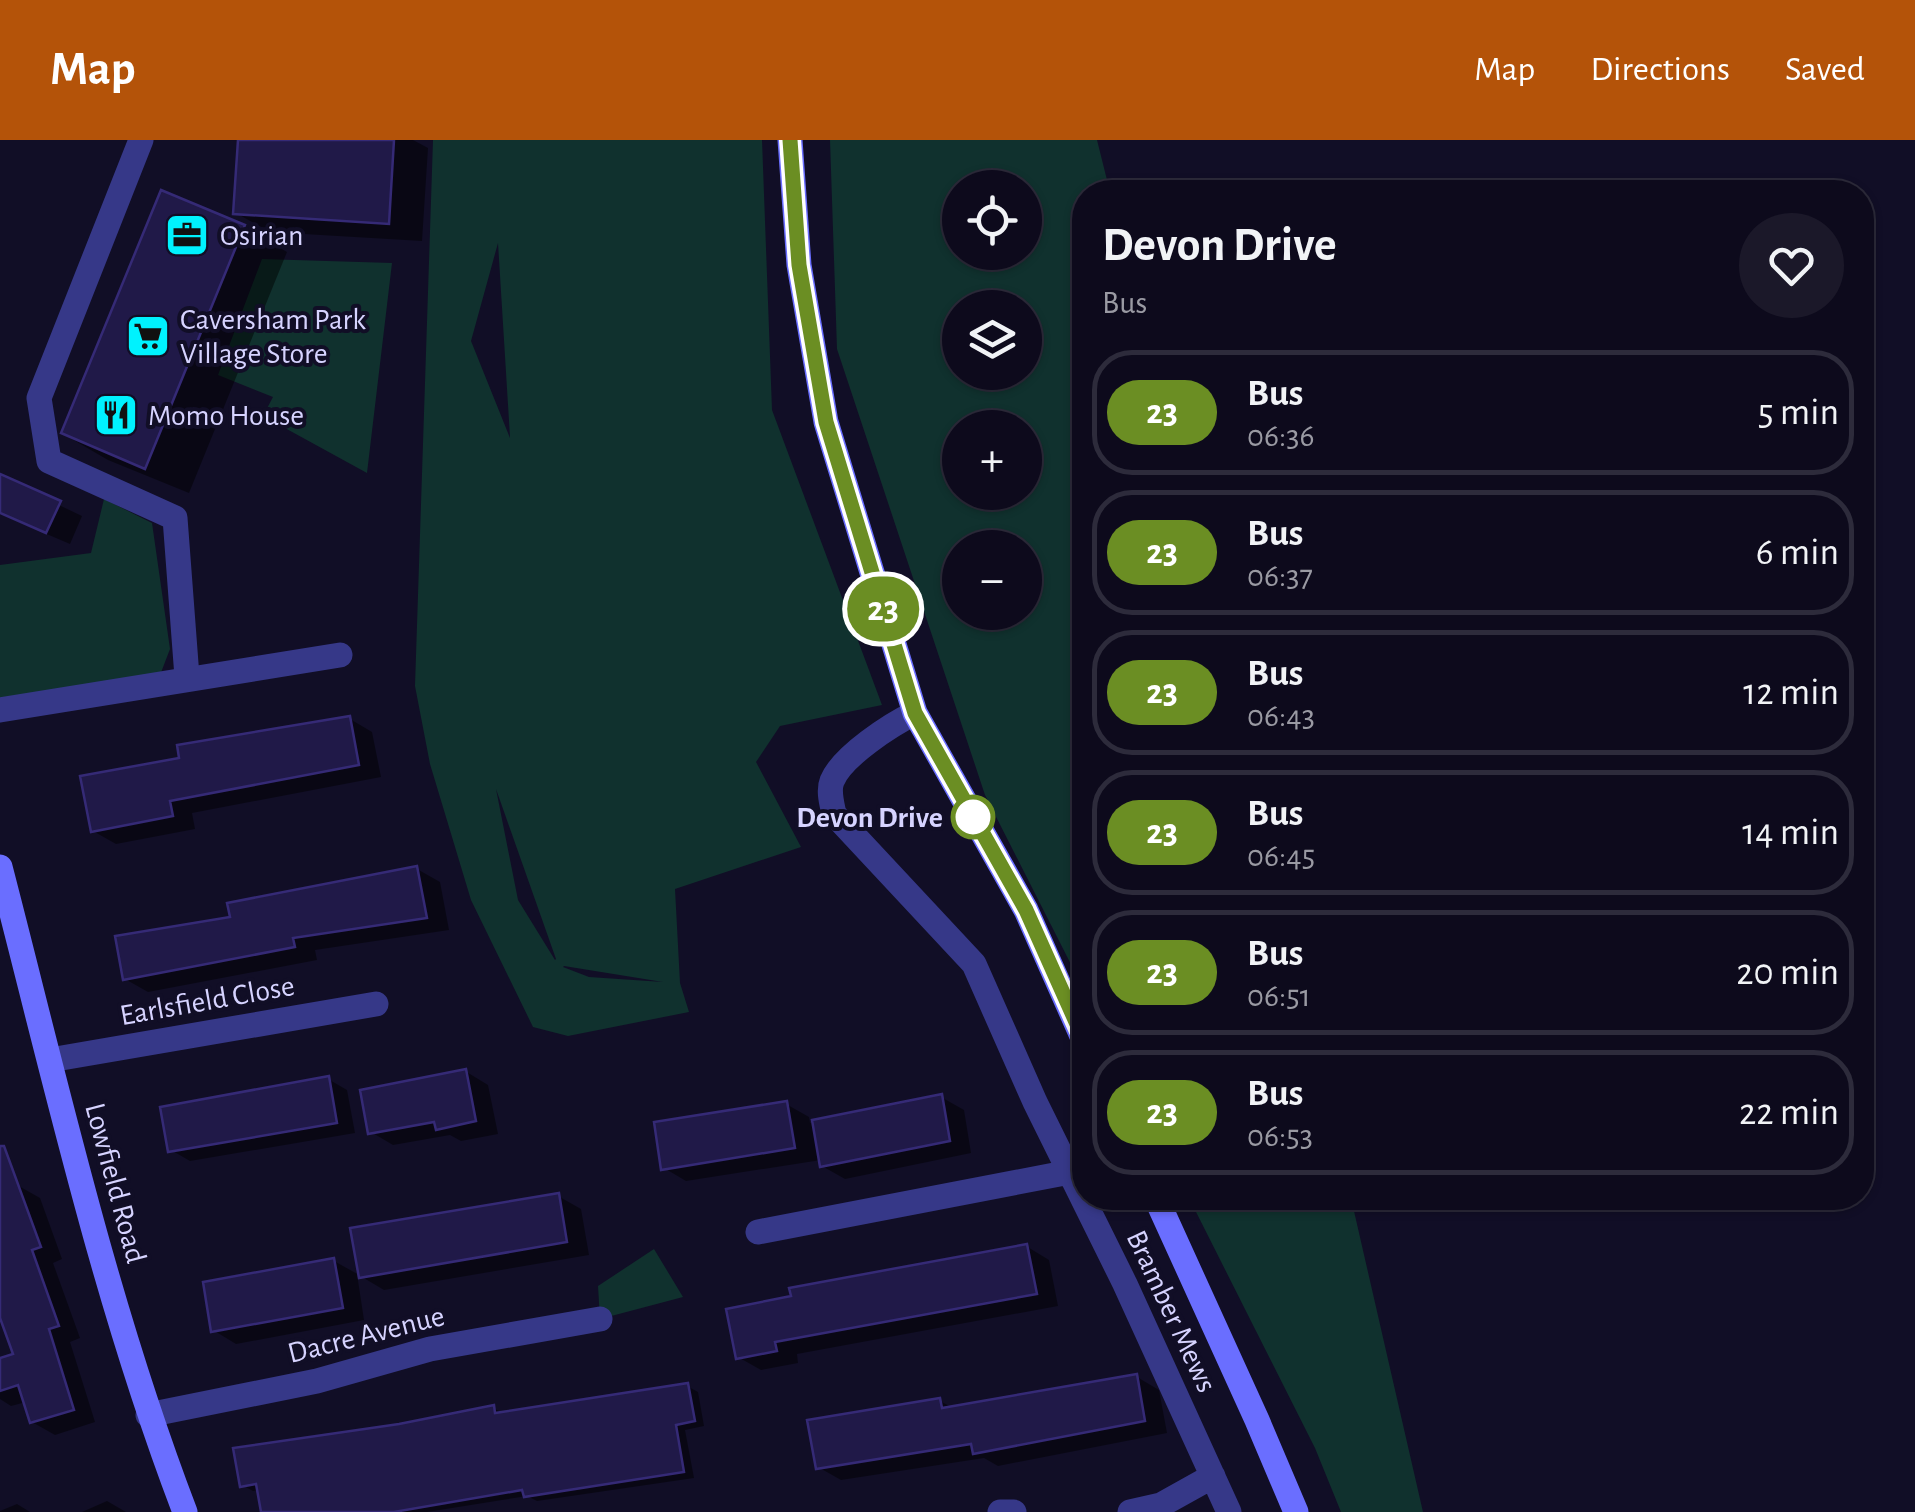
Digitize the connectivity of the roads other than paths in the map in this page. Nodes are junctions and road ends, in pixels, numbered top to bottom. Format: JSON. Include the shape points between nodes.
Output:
{"nodes":[{"id":1,"x":141,"y":140,"type":"edge"},
{"id":2,"x":790,"y":140,"type":"edge"},
{"id":3,"x":340,"y":655,"type":"dead end"},
{"id":4,"x":187,"y":677,"type":"junction"},
{"id":5,"x":0,"y":710,"type":"edge"},
{"id":6,"x":915,"y":713,"type":"junction"},
{"id":7,"x":0,"y":867,"type":"edge"},
{"id":8,"x":376,"y":1004,"type":"dead end"},
{"id":9,"x":1072,"y":1013,"type":"edge"},
{"id":10,"x":50,"y":1060,"type":"junction"},
{"id":11,"x":1070,"y":1172,"type":"junction"},
{"id":12,"x":1072,"y":1176,"type":"edge"},
{"id":13,"x":1088,"y":1210,"type":"edge"},
{"id":14,"x":1161,"y":1210,"type":"edge"},
{"id":15,"x":758,"y":1232,"type":"dead end"},
{"id":16,"x":600,"y":1319,"type":"dead end"},
{"id":17,"x":148,"y":1415,"type":"junction"},
{"id":18,"x":1213,"y":1476,"type":"junction"},
{"id":19,"x":185,"y":1512,"type":"edge"},
{"id":20,"x":1000,"y":1512,"type":"edge"},
{"id":21,"x":1014,"y":1512,"type":"edge"},
{"id":22,"x":1130,"y":1512,"type":"edge"},
{"id":23,"x":1229,"y":1512,"type":"edge"},
{"id":24,"x":1296,"y":1512,"type":"edge"}],
"edges":[{"from":1,"to":4,"type":"street","via":[[39,398],[48,460],[175,518]]},
{"from":2,"to":6,"type":"street","via":[[799,265],[826,422]]},
{"from":3,"to":4,"type":"street"},
{"from":4,"to":5,"type":"street"},
{"from":6,"to":9,"type":"street","via":[[1026,910]]},
{"from":6,"to":11,"type":"street","name":"Bramber Mews","via":[[892,724],[832,780],[834,814],[974,964]]},
{"from":7,"to":10,"type":"street","name":"Lowfield Road"},
{"from":8,"to":10,"type":"street","name":"Earlsfield Close"},
{"from":10,"to":17,"type":"street","name":"Lowfield Road"},
{"from":11,"to":12,"type":"street","name":"Bramber Mews"},
{"from":11,"to":15,"type":"street"},
{"from":13,"to":18,"type":"street","name":"Bramber Mews"},
{"from":14,"to":24,"type":"street"},
{"from":16,"to":17,"type":"street","name":"Dacre Avenue","via":[[430,1349],[318,1381]]},
{"from":17,"to":19,"type":"street","name":"Lowfield Road"},
{"from":18,"to":22,"type":"street","via":[[1161,1505]]},
{"from":18,"to":23,"type":"street","name":"Bramber Mews"},
{"from":20,"to":21,"type":"street"}]}
